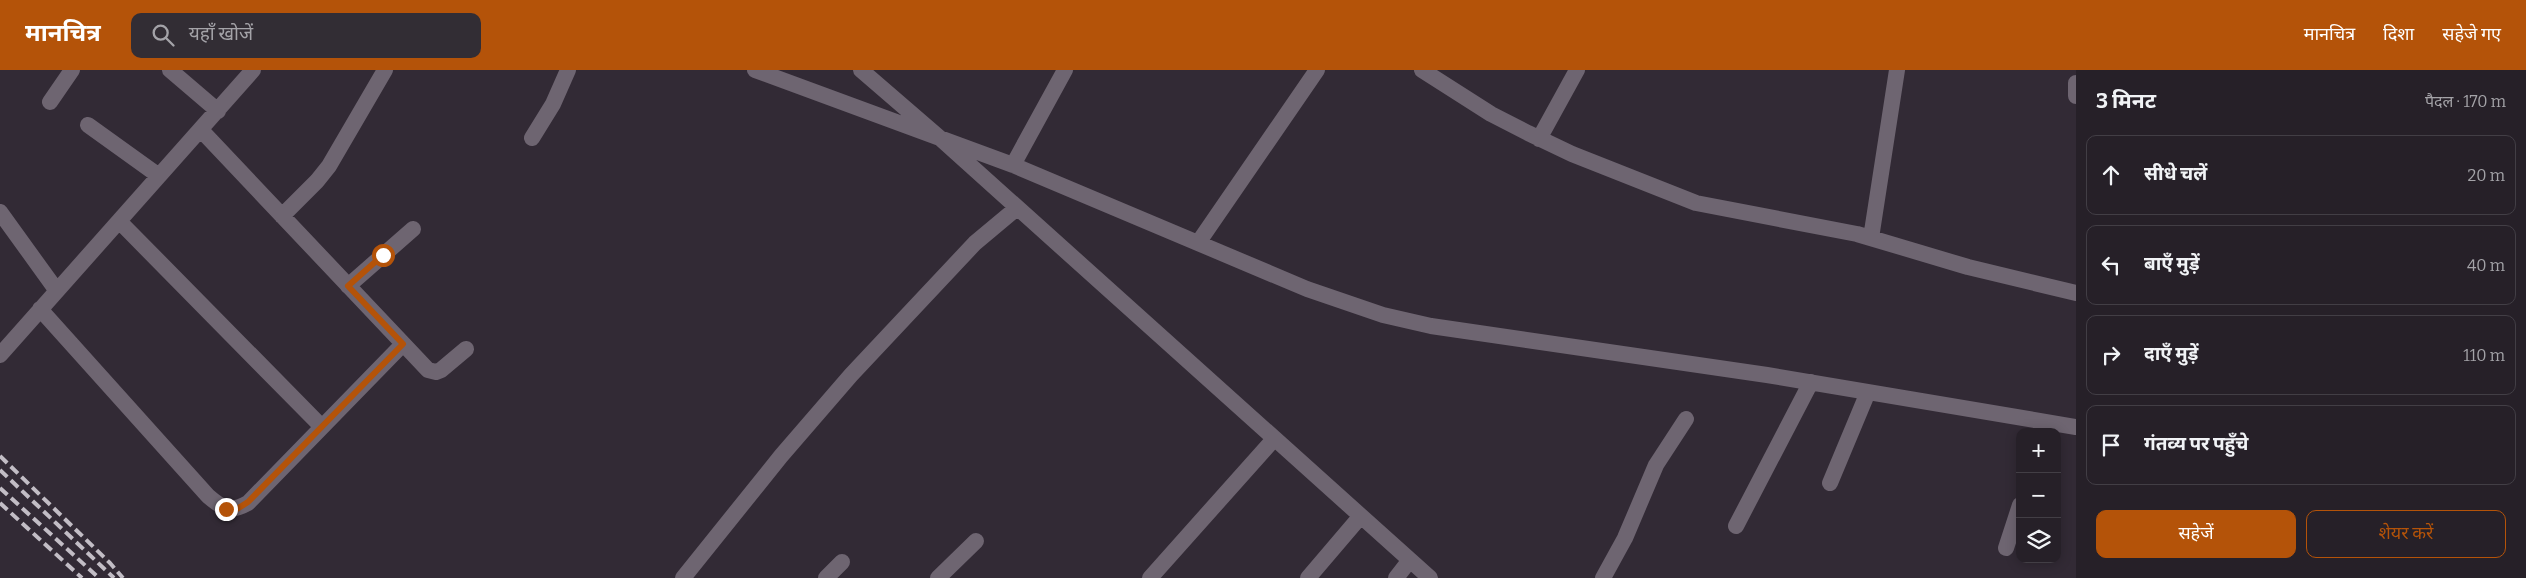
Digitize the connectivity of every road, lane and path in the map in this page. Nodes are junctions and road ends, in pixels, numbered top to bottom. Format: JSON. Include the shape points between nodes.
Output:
{"nodes":[{"id":1,"x":72,"y":70,"type":"edge"},
{"id":2,"x":170,"y":70,"type":"edge"},
{"id":3,"x":253,"y":70,"type":"edge"},
{"id":4,"x":385,"y":70,"type":"edge"},
{"id":5,"x":568,"y":70,"type":"edge"},
{"id":6,"x":755,"y":70,"type":"edge"},
{"id":7,"x":861,"y":70,"type":"edge"},
{"id":8,"x":1065,"y":70,"type":"edge"},
{"id":9,"x":1317,"y":70,"type":"edge"},
{"id":10,"x":1422,"y":70,"type":"edge"},
{"id":11,"x":1578,"y":70,"type":"edge"},
{"id":12,"x":1897,"y":70,"type":"edge"},
{"id":13,"x":2076,"y":84,"type":"edge"},
{"id":14,"x":2076,"y":96,"type":"edge"},
{"id":15,"x":50,"y":102,"type":"dead end"},
{"id":16,"x":218,"y":110,"type":"junction"},
{"id":17,"x":88,"y":125,"type":"dead end"},
{"id":18,"x":201,"y":130,"type":"junction"},
{"id":19,"x":532,"y":138,"type":"dead end"},
{"id":20,"x":941,"y":139,"type":"junction"},
{"id":21,"x":1539,"y":139,"type":"junction"},
{"id":22,"x":1012,"y":165,"type":"junction"},
{"id":23,"x":159,"y":176,"type":"junction"},
{"id":24,"x":1017,"y":208,"type":"junction"},
{"id":25,"x":0,"y":212,"type":"edge"},
{"id":26,"x":282,"y":216,"type":"junction"},
{"id":27,"x":119,"y":220,"type":"junction"},
{"id":28,"x":413,"y":229,"type":"dead end"},
{"id":29,"x":1871,"y":238,"type":"junction"},
{"id":30,"x":1198,"y":242,"type":"junction"},
{"id":31,"x":348,"y":286,"type":"junction"},
{"id":32,"x":57,"y":291,"type":"junction"},
{"id":33,"x":2076,"y":293,"type":"edge"},
{"id":34,"x":40,"y":309,"type":"junction"},
{"id":35,"x":403,"y":344,"type":"junction"},
{"id":36,"x":466,"y":349,"type":"dead end"},
{"id":37,"x":0,"y":355,"type":"edge"},
{"id":38,"x":1811,"y":382,"type":"junction"},
{"id":39,"x":1868,"y":392,"type":"junction"},
{"id":40,"x":1686,"y":419,"type":"dead end"},
{"id":41,"x":322,"y":427,"type":"junction"},
{"id":42,"x":2044,"y":427,"type":"edge"},
{"id":43,"x":2076,"y":427,"type":"edge"},
{"id":44,"x":1274,"y":439,"type":"junction"},
{"id":45,"x":1830,"y":483,"type":"dead end"},
{"id":46,"x":1360,"y":517,"type":"junction"},
{"id":47,"x":2016,"y":517,"type":"edge"},
{"id":48,"x":1736,"y":526,"type":"dead end"},
{"id":49,"x":976,"y":541,"type":"dead end"},
{"id":50,"x":2006,"y":548,"type":"dead end"},
{"id":51,"x":1410,"y":560,"type":"junction"},
{"id":52,"x":842,"y":562,"type":"dead end"},
{"id":53,"x":683,"y":578,"type":"edge"},
{"id":54,"x":826,"y":578,"type":"edge"},
{"id":55,"x":938,"y":578,"type":"edge"},
{"id":56,"x":1150,"y":578,"type":"edge"},
{"id":57,"x":1308,"y":578,"type":"edge"},
{"id":58,"x":1396,"y":578,"type":"edge"},
{"id":59,"x":1430,"y":578,"type":"edge"},
{"id":60,"x":1603,"y":578,"type":"edge"}],
"edges":[{"from":1,"to":15,"type":"street"},
{"from":2,"to":16,"type":"street"},
{"from":3,"to":16,"type":"street"},
{"from":4,"to":26,"type":"street","via":[[329,166]]},
{"from":5,"to":19,"type":"street","via":[[553,104]]},
{"from":6,"to":20,"type":"street"},
{"from":7,"to":20,"type":"street"},
{"from":8,"to":22,"type":"street"},
{"from":9,"to":30,"type":"street"},
{"from":10,"to":21,"type":"street","via":[[1491,114]]},
{"from":11,"to":21,"type":"street"},
{"from":12,"to":29,"type":"street"},
{"from":13,"to":14,"type":"street"},
{"from":16,"to":18,"type":"street"},
{"from":17,"to":23,"type":"street"},
{"from":18,"to":23,"type":"street"},
{"from":18,"to":26,"type":"street"},
{"from":20,"to":22,"type":"street"},
{"from":20,"to":24,"type":"street"},
{"from":21,"to":29,"type":"street","via":[[1696,203]]},
{"from":22,"to":30,"type":"street"},
{"from":23,"to":27,"type":"street"},
{"from":24,"to":44,"type":"street"},
{"from":24,"to":53,"type":"street","via":[[976,244],[850,375]]},
{"from":25,"to":32,"type":"street"},
{"from":26,"to":31,"type":"street"},
{"from":27,"to":32,"type":"street"},
{"from":27,"to":41,"type":"street"},
{"from":28,"to":31,"type":"street"},
{"from":29,"to":33,"type":"street","via":[[1968,267]]},
{"from":30,"to":38,"type":"street","via":[[1307,289],[1403,320]]},
{"from":31,"to":35,"type":"street"},
{"from":32,"to":34,"type":"street"},
{"from":34,"to":37,"type":"street"},
{"from":34,"to":41,"type":"street","via":[[208,496],[226,509],[237,509],[248,502]]},
{"from":35,"to":36,"type":"street","via":[[431,372],[440,370]]},
{"from":35,"to":41,"type":"street"},
{"from":38,"to":39,"type":"street"},
{"from":38,"to":48,"type":"street"},
{"from":39,"to":42,"type":"street"},
{"from":39,"to":45,"type":"street"},
{"from":40,"to":60,"type":"street","via":[[1656,465],[1625,538]]},
{"from":42,"to":43,"type":"street"},
{"from":44,"to":46,"type":"street"},
{"from":44,"to":56,"type":"street"},
{"from":46,"to":51,"type":"street"},
{"from":46,"to":57,"type":"street"},
{"from":47,"to":50,"type":"street"},
{"from":49,"to":55,"type":"street"},
{"from":51,"to":58,"type":"street"},
{"from":51,"to":59,"type":"street"},
{"from":52,"to":54,"type":"street"}]}
